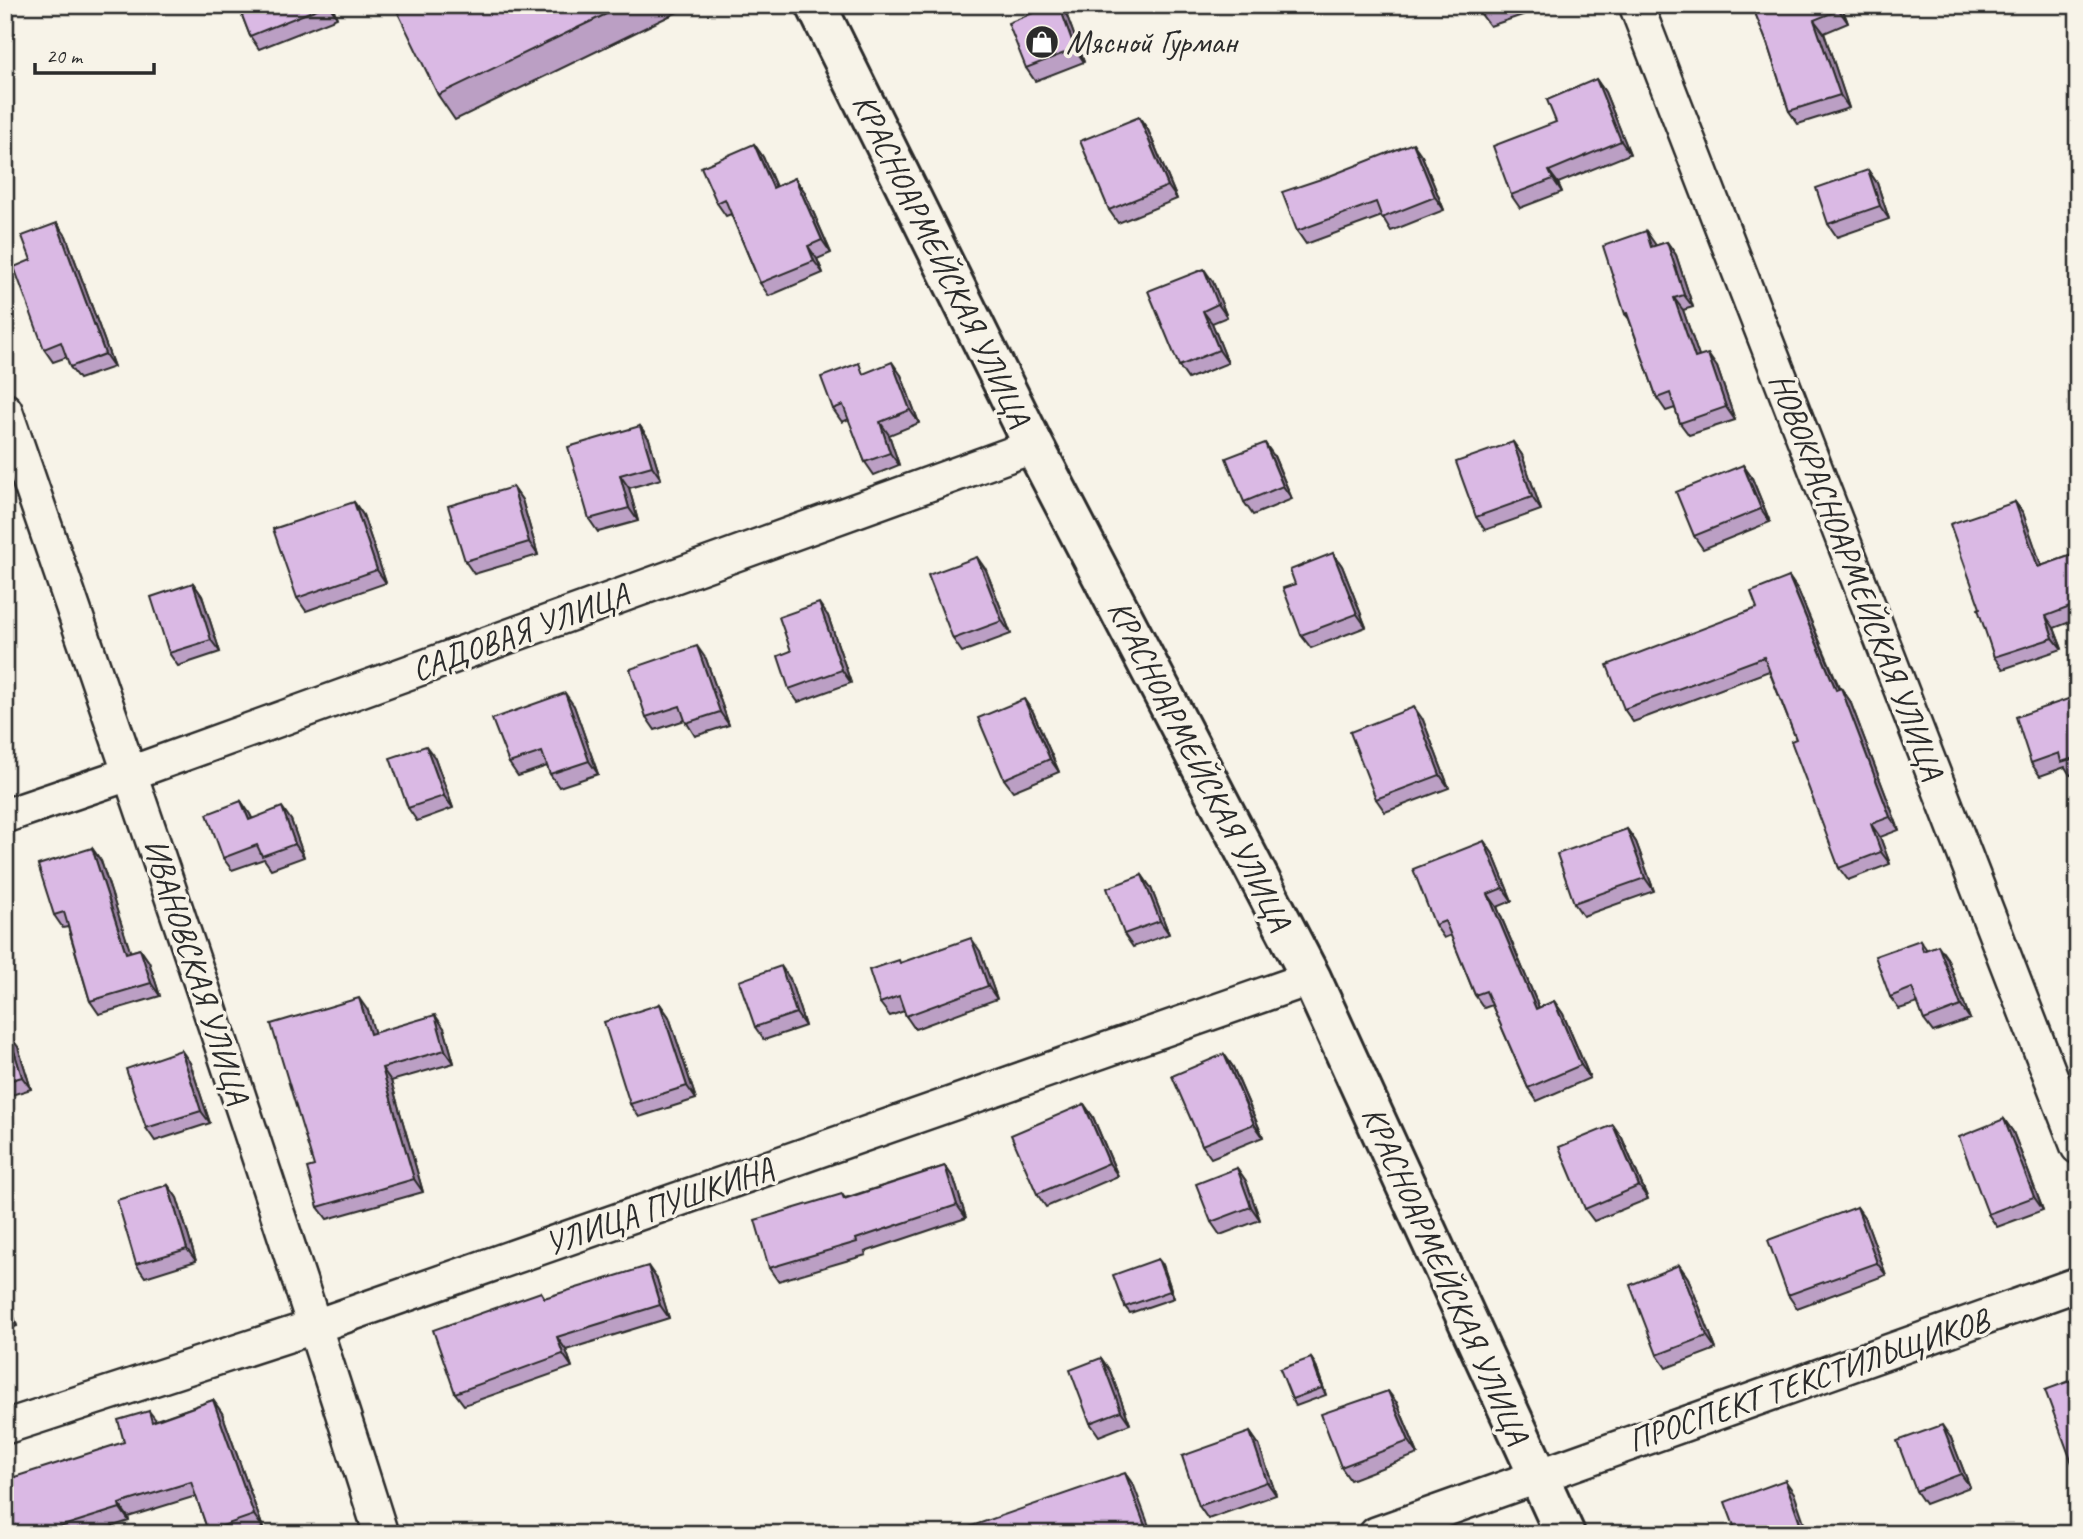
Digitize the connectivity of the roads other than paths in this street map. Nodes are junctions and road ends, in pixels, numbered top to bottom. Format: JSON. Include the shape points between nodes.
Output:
{"nodes":[{"id":1,"x":816,"y":5,"type":"edge"},
{"id":2,"x":1636,"y":5,"type":"edge"},
{"id":3,"x":5,"y":410,"type":"edge"},
{"id":4,"x":1034,"y":446,"type":"junction"},
{"id":5,"x":131,"y":774,"type":"junction"},
{"id":6,"x":5,"y":816,"type":"edge"},
{"id":7,"x":1311,"y":978,"type":"junction"},
{"id":8,"x":2078,"y":1147,"type":"edge"},
{"id":9,"x":2078,"y":1284,"type":"edge"},
{"id":10,"x":316,"y":1326,"type":"junction"},
{"id":11,"x":5,"y":1427,"type":"edge"},
{"id":12,"x":1538,"y":1475,"type":"junction"},
{"id":13,"x":381,"y":1534,"type":"edge"},
{"id":14,"x":1376,"y":1534,"type":"edge"},
{"id":15,"x":1565,"y":1534,"type":"edge"}],
"edges":[{"from":1,"to":4,"type":"street","name":"КРАСНОАРМЕЙСКАЯ УЛИЦА"},
{"from":2,"to":8,"type":"street","name":"НОВОКРАСНОАРМЕЙСКАЯ УЛИЦА"},
{"from":3,"to":5,"type":"street","name":"ИВАНОВСКАЯ УЛИЦА"},
{"from":4,"to":5,"type":"street","name":"САДОВАЯ УЛИЦА"},
{"from":4,"to":7,"type":"street","name":"КРАСНОАРМЕЙСКАЯ УЛИЦА"},
{"from":5,"to":6,"type":"street","name":"САДОВАЯ УЛИЦА"},
{"from":5,"to":10,"type":"street","name":"ИВАНОВСКАЯ УЛИЦА"},
{"from":7,"to":10,"type":"street","name":"УЛИЦА ПУШКИНА"},
{"from":7,"to":12,"type":"street","name":"КРАСНОАРМЕЙСКАЯ УЛИЦА"},
{"from":9,"to":12,"type":"street","name":"ПРОСПЕКТ ТЕКСТИЛЬЩИКОВ"},
{"from":10,"to":11,"type":"street","name":"УЛИЦА ПУШКИНА"},
{"from":10,"to":13,"type":"street","name":"ИВАНОВСКАЯ УЛИЦА"},
{"from":12,"to":14,"type":"street","name":"ПРОСПЕКТ ТЕКСТИЛЬЩИКОВ"},
{"from":12,"to":15,"type":"street","name":"КРАСНОАРМЕЙСКАЯ УЛИЦА"}]}
